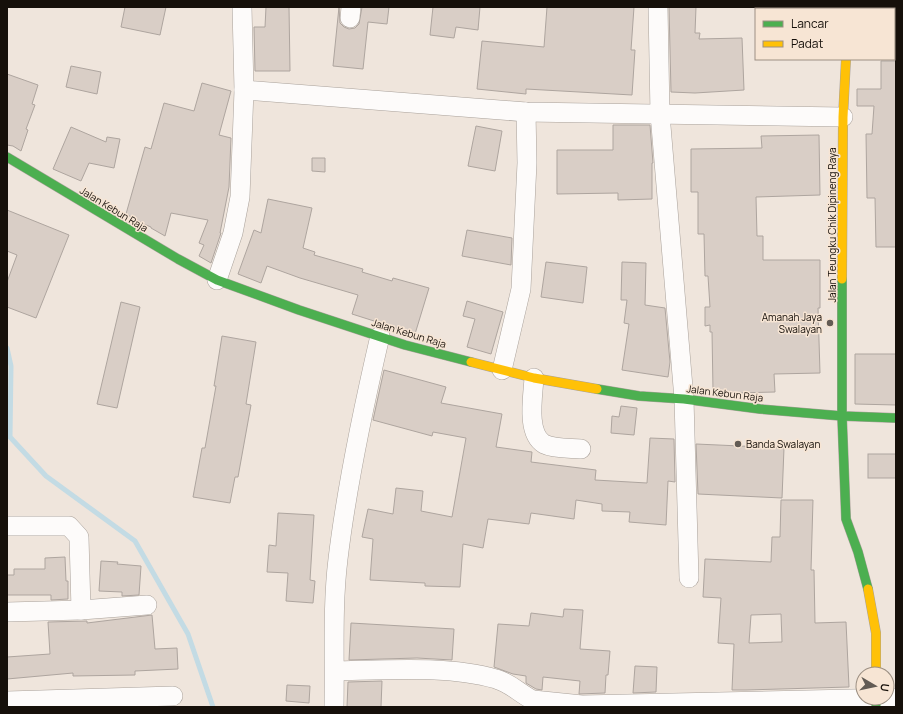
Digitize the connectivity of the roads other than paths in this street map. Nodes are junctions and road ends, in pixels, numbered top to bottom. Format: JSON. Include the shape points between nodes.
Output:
{"nodes":[{"id":1,"x":242,"y":7,"type":"edge"},
{"id":2,"x":658,"y":7,"type":"edge"},
{"id":3,"x":846,"y":60,"type":"edge"},
{"id":4,"x":244,"y":90,"type":"junction"},
{"id":5,"x":526,"y":112,"type":"junction"},
{"id":6,"x":660,"y":114,"type":"junction"},
{"id":7,"x":842,"y":117,"type":"junction"},
{"id":8,"x":7,"y":157,"type":"edge"},
{"id":9,"x":217,"y":280,"type":"junction"},
{"id":10,"x":380,"y":336,"type":"junction"},
{"id":11,"x":502,"y":370,"type":"junction"},
{"id":12,"x":534,"y":378,"type":"junction"},
{"id":13,"x":684,"y":399,"type":"junction"},
{"id":14,"x":842,"y":416,"type":"junction"},
{"id":15,"x":896,"y":418,"type":"edge"},
{"id":16,"x":581,"y":449,"type":"dead end"},
{"id":17,"x":7,"y":526,"type":"edge"},
{"id":18,"x":689,"y":578,"type":"dead end"},
{"id":19,"x":147,"y":605,"type":"dead end"},
{"id":20,"x":81,"y":610,"type":"junction"},
{"id":21,"x":7,"y":612,"type":"edge"},
{"id":22,"x":876,"y":666,"type":"edge"},
{"id":23,"x":334,"y":671,"type":"junction"},
{"id":24,"x":173,"y":696,"type":"dead end"},
{"id":25,"x":7,"y":701,"type":"edge"},
{"id":26,"x":855,"y":701,"type":"edge"},
{"id":27,"x":46,"y":703,"type":"edge"},
{"id":28,"x":334,"y":707,"type":"edge"}],
"edges":[{"from":1,"to":4,"type":"street"},
{"from":2,"to":6,"type":"street"},
{"from":3,"to":7,"type":"street","name":"Jalan Teungku Chik Dipineng Raya"},
{"from":4,"to":5,"type":"street"},
{"from":4,"to":9,"type":"street","via":[[238,213]]},
{"from":5,"to":6,"type":"street"},
{"from":5,"to":11,"type":"street","via":[[527,163],[521,289]]},
{"from":6,"to":7,"type":"street"},
{"from":6,"to":13,"type":"street"},
{"from":7,"to":14,"type":"street","name":"Jalan Teungku Chik Dipineng Raya"},
{"from":8,"to":9,"type":"street","name":"Jalan Kebun Raja"},
{"from":9,"to":10,"type":"street","name":"Jalan Kebun Raja"},
{"from":10,"to":11,"type":"street","name":"Jalan Kebun Raja"},
{"from":10,"to":23,"type":"street","via":[[355,452],[338,559]]},
{"from":11,"to":12,"type":"street","name":"Jalan Kebun Raja"},
{"from":12,"to":13,"type":"street","name":"Jalan Kebun Raja","via":[[639,396]]},
{"from":12,"to":16,"type":"street","via":[[533,430],[544,443],[555,447]]},
{"from":13,"to":14,"type":"street","name":"Jalan Kebun Raja"},
{"from":13,"to":18,"type":"street"},
{"from":14,"to":15,"type":"street","name":"Jalan Kebun Raja"},
{"from":14,"to":22,"type":"street","name":"Jalan Teungku Chik Dipineng Raya","via":[[846,519],[867,584],[876,633]]},
{"from":17,"to":20,"type":"street","via":[[69,526],[79,537]]},
{"from":19,"to":20,"type":"street"},
{"from":20,"to":21,"type":"street"},
{"from":23,"to":26,"type":"street","via":[[459,672],[502,681],[533,700],[582,705]]},
{"from":23,"to":28,"type":"street"},
{"from":24,"to":27,"type":"street"},
{"from":25,"to":27,"type":"street"}]}
